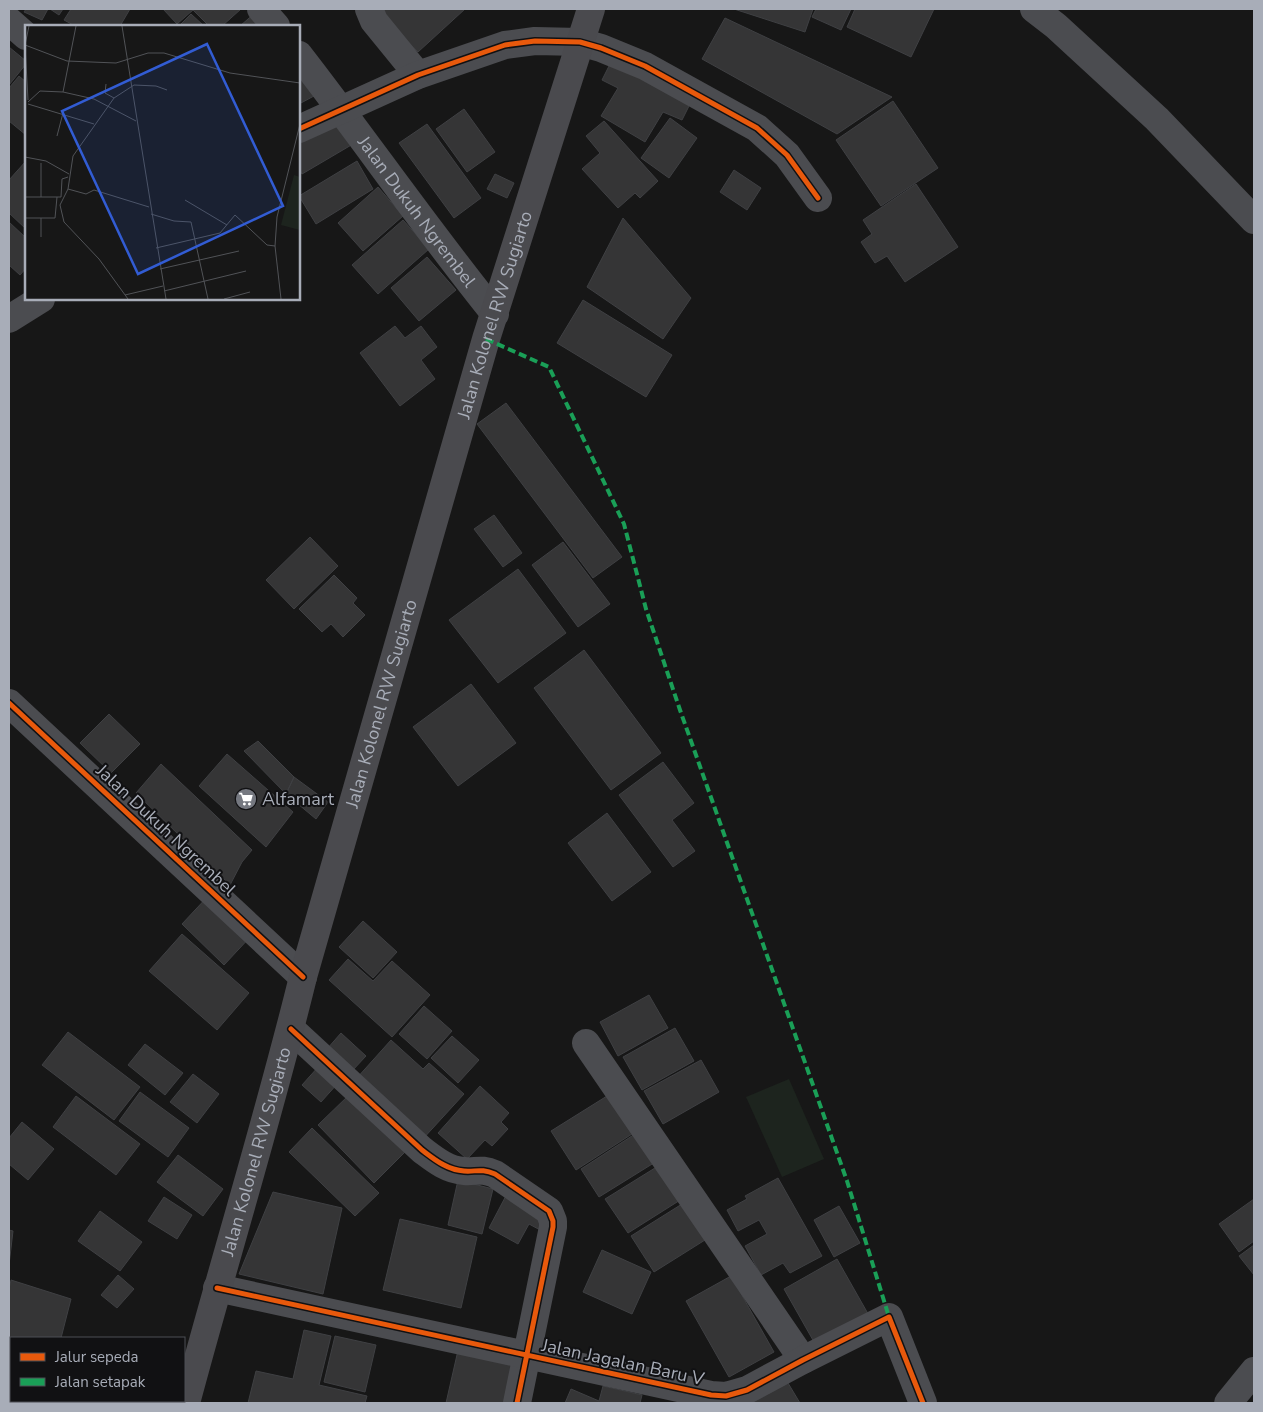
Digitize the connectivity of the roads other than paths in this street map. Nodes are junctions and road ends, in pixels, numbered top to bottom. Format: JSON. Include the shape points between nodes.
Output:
{"nodes":[{"id":1,"x":261,"y":9,"type":"edge"},
{"id":2,"x":370,"y":9,"type":"edge"},
{"id":3,"x":591,"y":9,"type":"edge"},
{"id":4,"x":1034,"y":9,"type":"edge"},
{"id":5,"x":9,"y":21,"type":"edge"},
{"id":6,"x":275,"y":25,"type":"edge"},
{"id":7,"x":25,"y":35,"type":"edge"},
{"id":8,"x":580,"y":42,"type":"junction"},
{"id":9,"x":300,"y":56,"type":"edge"},
{"id":10,"x":418,"y":75,"type":"junction"},
{"id":11,"x":341,"y":109,"type":"junction"},
{"id":12,"x":300,"y":129,"type":"edge"},
{"id":13,"x":818,"y":198,"type":"dead end"},
{"id":14,"x":1254,"y":220,"type":"edge"},
{"id":15,"x":39,"y":300,"type":"edge"},
{"id":16,"x":495,"y":314,"type":"junction"},
{"id":17,"x":9,"y":319,"type":"edge"},
{"id":18,"x":9,"y":703,"type":"edge"},
{"id":19,"x":303,"y":977,"type":"junction"},
{"id":20,"x":290,"y":1029,"type":"junction"},
{"id":21,"x":586,"y":1043,"type":"dead end"},
{"id":22,"x":217,"y":1288,"type":"junction"},
{"id":23,"x":528,"y":1356,"type":"junction"},
{"id":24,"x":803,"y":1360,"type":"junction"},
{"id":25,"x":1254,"y":1371,"type":"edge"},
{"id":26,"x":187,"y":1393,"type":"edge"},
{"id":27,"x":517,"y":1403,"type":"edge"},
{"id":28,"x":923,"y":1403,"type":"edge"},
{"id":29,"x":1228,"y":1403,"type":"edge"}],
"edges":[{"from":1,"to":6,"type":"street"},
{"from":2,"to":10,"type":"street","via":[[374,21]]},
{"from":3,"to":8,"type":"main road","name":"Jalan Kolonel RW Sugiarto"},
{"from":4,"to":14,"type":"street","via":[[1157,119]]},
{"from":5,"to":7,"type":"street"},
{"from":8,"to":10,"type":"street","via":[[505,45]]},
{"from":8,"to":13,"type":"street","via":[[645,66],[757,128],[787,156]]},
{"from":8,"to":16,"type":"main road","name":"Jalan Kolonel RW Sugiarto"},
{"from":9,"to":11,"type":"street","name":"Jalan Dukuh Ngrembel"},
{"from":10,"to":11,"type":"street"},
{"from":11,"to":12,"type":"street"},
{"from":11,"to":16,"type":"street","name":"Jalan Dukuh Ngrembel","via":[[460,272]]},
{"from":15,"to":17,"type":"street"},
{"from":16,"to":19,"type":"main road","name":"Jalan Kolonel RW Sugiarto"},
{"from":18,"to":19,"type":"street","name":"Jalan Dukuh Ngrembel"},
{"from":19,"to":20,"type":"main road","name":"Jalan Kolonel RW Sugiarto"},
{"from":20,"to":22,"type":"main road","name":"Jalan Kolonel RW Sugiarto"},
{"from":20,"to":23,"type":"street","via":[[434,1159],[464,1172],[485,1170],[495,1174],[548,1211],[553,1227]]},
{"from":21,"to":24,"type":"street"},
{"from":22,"to":23,"type":"street","name":"Jalan Jagalan Baru V"},
{"from":22,"to":26,"type":"main road","name":"Jalan Kolonel RW Sugiarto"},
{"from":23,"to":24,"type":"street","name":"Jalan Jagalan Baru V","via":[[726,1396],[747,1390]]},
{"from":23,"to":27,"type":"street"},
{"from":24,"to":28,"type":"street","name":"Jalan Jagalan Baru V","via":[[889,1317]]},
{"from":25,"to":29,"type":"street"}]}
